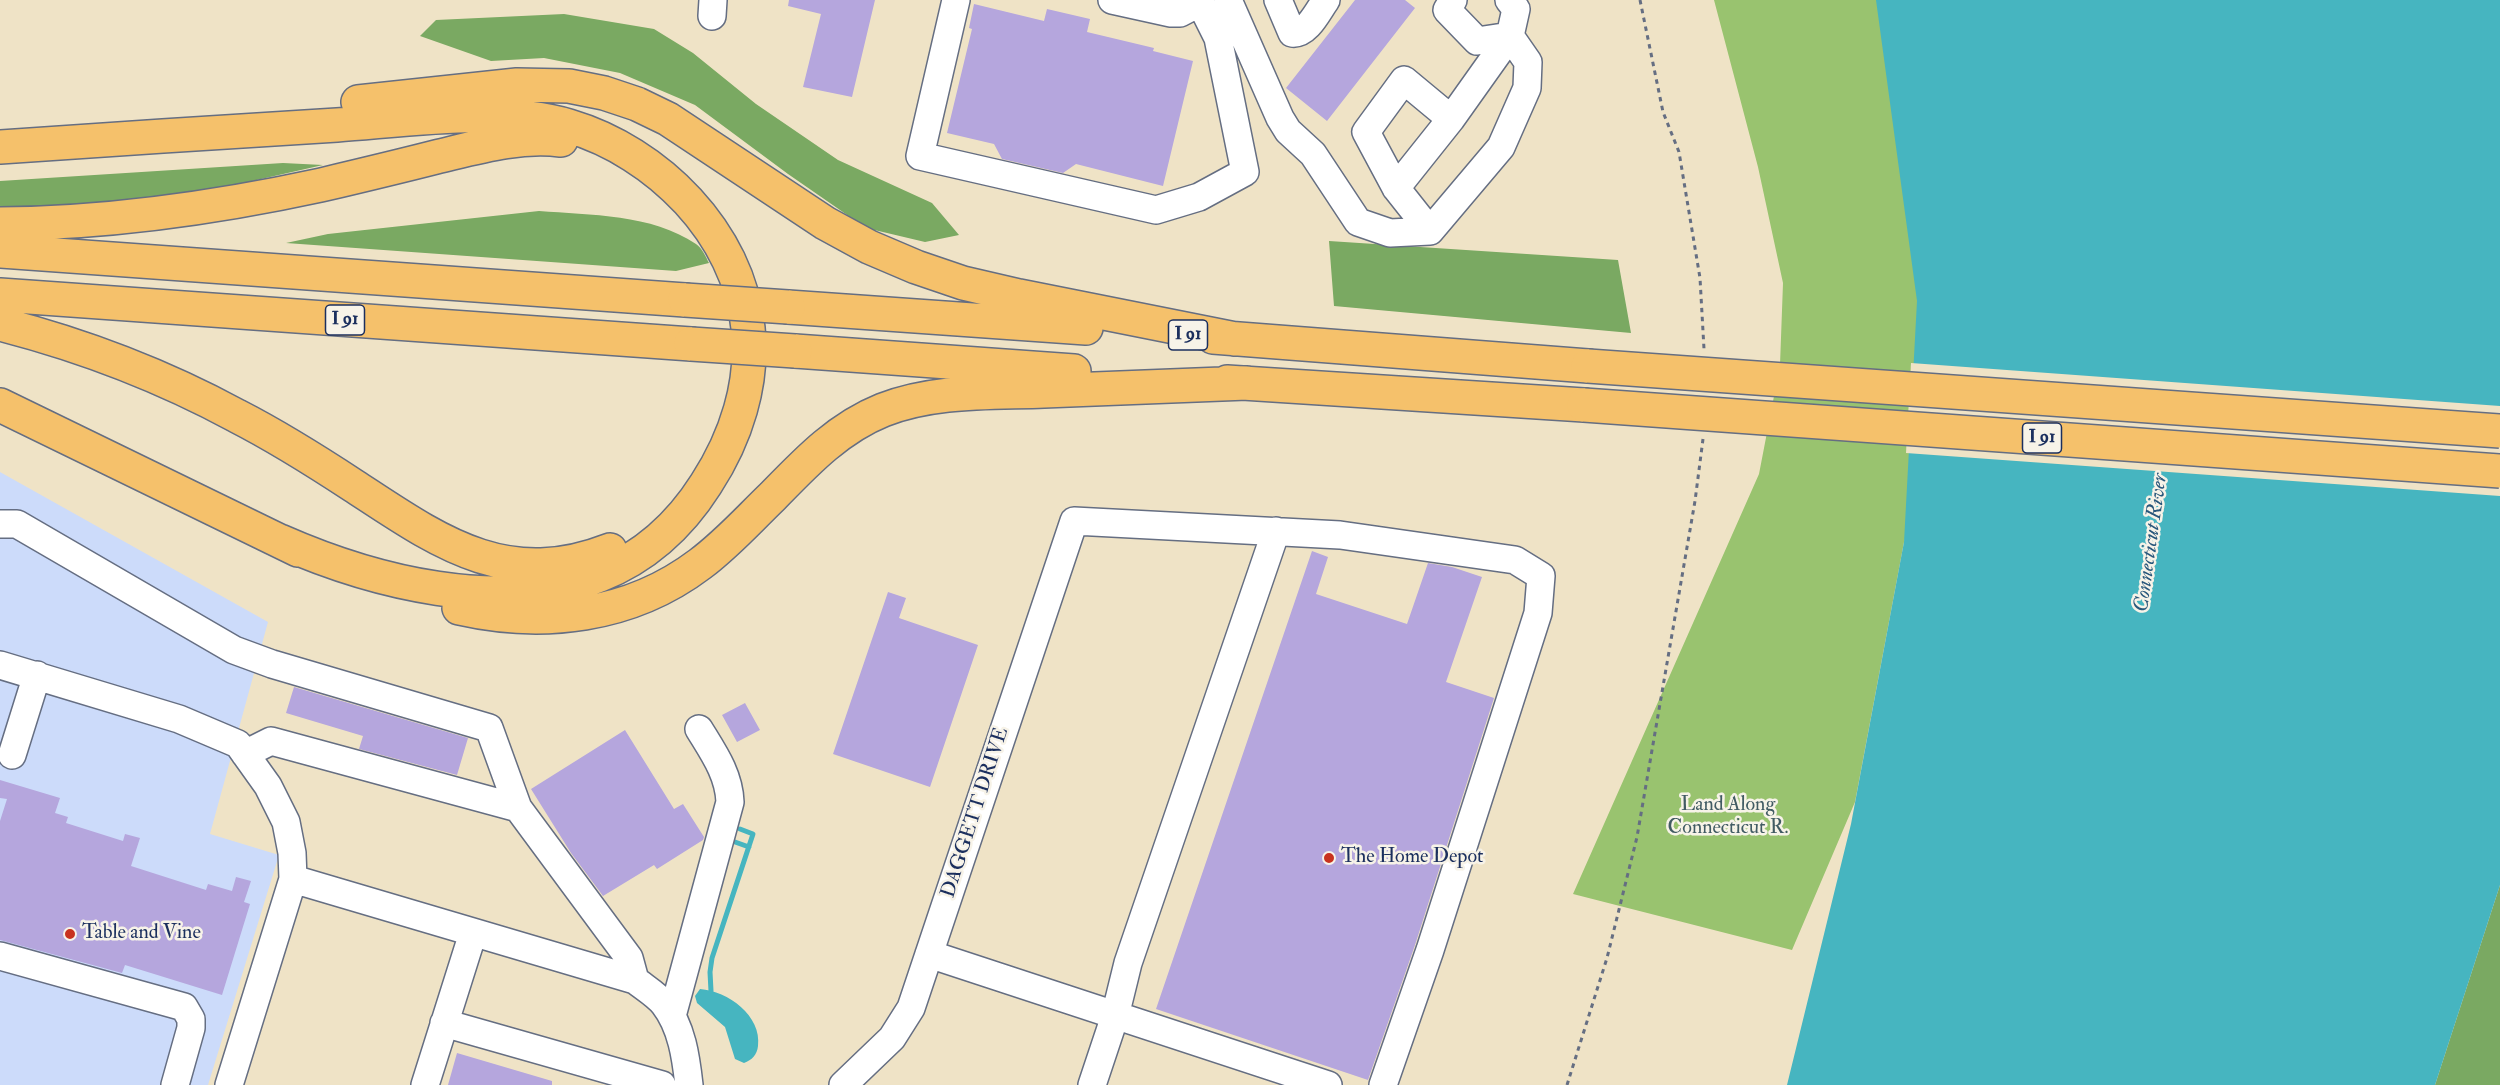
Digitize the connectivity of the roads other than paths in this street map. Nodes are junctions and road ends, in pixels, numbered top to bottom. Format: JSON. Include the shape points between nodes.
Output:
{"nodes":[{"id":1,"x":956,"y":0,"type":"edge"},
{"id":2,"x":1112,"y":0,"type":"edge"},
{"id":3,"x":1228,"y":0,"type":"edge"},
{"id":4,"x":1278,"y":0,"type":"edge"},
{"id":5,"x":1326,"y":0,"type":"edge"},
{"id":6,"x":1453,"y":0,"type":"edge"},
{"id":7,"x":1509,"y":0,"type":"edge"},
{"id":8,"x":1200,"y":1,"type":"edge"},
{"id":9,"x":1510,"y":36,"type":"junction"},
{"id":10,"x":1450,"y":119,"type":"junction"},
{"id":11,"x":0,"y":146,"type":"edge"},
{"id":12,"x":1396,"y":188,"type":"junction"},
{"id":13,"x":700,"y":215,"type":"junction"},
{"id":14,"x":0,"y":224,"type":"edge"},
{"id":15,"x":1430,"y":231,"type":"junction"},
{"id":16,"x":0,"y":251,"type":"edge"},
{"id":17,"x":0,"y":296,"type":"edge"},
{"id":18,"x":0,"y":324,"type":"edge"},
{"id":19,"x":1235,"y":339,"type":"junction"},
{"id":20,"x":1248,"y":383,"type":"junction"},
{"id":21,"x":0,"y":405,"type":"edge"},
{"id":22,"x":2500,"y":431,"type":"edge"},
{"id":23,"x":722,"y":456,"type":"junction"},
{"id":24,"x":2500,"y":471,"type":"edge"},
{"id":25,"x":0,"y":524,"type":"edge"},
{"id":26,"x":1276,"y":531,"type":"junction"},
{"id":27,"x":280,"y":541,"type":"junction"},
{"id":28,"x":0,"y":665,"type":"edge"},
{"id":29,"x":37,"y":675,"type":"junction"},
{"id":30,"x":699,"y":729,"type":"dead end"},
{"id":31,"x":245,"y":754,"type":"junction"},
{"id":32,"x":12,"y":755,"type":"dead end"},
{"id":33,"x":518,"y":808,"type":"junction"},
{"id":34,"x":293,"y":879,"type":"junction"},
{"id":35,"x":473,"y":933,"type":"junction"},
{"id":36,"x":929,"y":954,"type":"junction"},
{"id":37,"x":0,"y":956,"type":"edge"},
{"id":38,"x":635,"y":981,"type":"junction"},
{"id":39,"x":672,"y":1016,"type":"junction"},
{"id":40,"x":1115,"y":1016,"type":"junction"},
{"id":41,"x":444,"y":1023,"type":"junction"},
{"id":42,"x":175,"y":1085,"type":"edge"},
{"id":43,"x":229,"y":1085,"type":"edge"},
{"id":44,"x":424,"y":1085,"type":"edge"},
{"id":45,"x":662,"y":1085,"type":"edge"},
{"id":46,"x":689,"y":1085,"type":"edge"},
{"id":47,"x":843,"y":1085,"type":"edge"},
{"id":48,"x":1092,"y":1085,"type":"edge"},
{"id":49,"x":1328,"y":1085,"type":"edge"},
{"id":50,"x":1383,"y":1085,"type":"edge"}],
"edges":[{"from":1,"to":8,"type":"street","via":[[920,156],[1156,210],[1199,197],[1245,172],[1218,38]]},
{"from":2,"to":8,"type":"street","via":[[1171,13],[1180,13]]},
{"from":3,"to":15,"type":"street","via":[[1280,118],[1313,154],[1358,222],[1390,233]]},
{"from":4,"to":5,"type":"street","via":[[1292,33],[1296,34],[1303,31]]},
{"from":6,"to":9,"type":"street","via":[[1447,10],[1477,41]]},
{"from":7,"to":9,"type":"street","via":[[1516,9]]},
{"from":9,"to":10,"type":"street"},
{"from":9,"to":15,"type":"street","via":[[1528,62],[1527,88],[1500,147]]},
{"from":10,"to":12,"type":"street"},
{"from":10,"to":12,"type":"street","via":[[1404,80],[1366,132]]},
{"from":11,"to":13,"type":"highway","via":[[521,117],[571,127],[624,150],[659,174]]},
{"from":11,"to":19,"type":"highway","via":[[499,86],[578,87],[653,111],[825,223],[916,267],[1003,293]]},
{"from":12,"to":15,"type":"street"},
{"from":13,"to":14,"type":"highway","via":[[657,176],[622,157],[588,145],[539,139],[494,143],[347,179],[217,205],[94,220]]},
{"from":13,"to":23,"type":"highway","via":[[729,261],[748,326],[744,398]]},
{"from":16,"to":19,"type":"highway","number":"I 91","bridge":true},
{"from":17,"to":20,"type":"highway","number":"I 91","bridge":true},
{"from":18,"to":23,"type":"highway","via":[[76,346],[205,399],[295,448],[437,540],[503,562],[558,563],[591,557],[629,542],[677,510]]},
{"from":19,"to":22,"type":"highway","number":"I 91","bridge":true},
{"from":20,"to":24,"type":"highway","number":"I 91","bridge":true},
{"from":20,"to":27,"type":"highway","via":[[957,395],[893,406],[861,420],[831,441],[728,540],[685,574],[640,598],[589,613],[521,617],[458,608],[379,584]]},
{"from":21,"to":27,"type":"highway"},
{"from":23,"to":27,"type":"highway","via":[[694,503],[657,542],[614,569],[552,589],[477,591],[403,582],[354,570]]},
{"from":25,"to":33,"type":"street","via":[[17,524],[234,650],[489,728]]},
{"from":26,"to":36,"type":"street","name":"DAGGETT DRIVE","via":[[1074,520]]},
{"from":26,"to":40,"type":"street","via":[[1128,963]]},
{"from":26,"to":50,"type":"street","via":[[1340,535],[1515,560],[1541,576],[1538,613]]},
{"from":28,"to":29,"type":"street"},
{"from":29,"to":31,"type":"street","via":[[179,718],[238,744]]},
{"from":29,"to":32,"type":"street"},
{"from":30,"to":39,"type":"street","via":[[727,780],[730,802]]},
{"from":31,"to":33,"type":"street","via":[[271,741]]},
{"from":31,"to":34,"type":"street","via":[[268,786],[286,822]]},
{"from":33,"to":38,"type":"street","via":[[629,958]]},
{"from":34,"to":35,"type":"street"},
{"from":34,"to":43,"type":"street"},
{"from":35,"to":38,"type":"street"},
{"from":35,"to":41,"type":"street"},
{"from":36,"to":40,"type":"street"},
{"from":36,"to":47,"type":"street","name":"DAGGETT DRIVE","via":[[900,1028]]},
{"from":37,"to":42,"type":"street","via":[[184,1007],[192,1028]]},
{"from":38,"to":39,"type":"street","via":[[663,1002]]},
{"from":39,"to":46,"type":"street","via":[[680,1033]]},
{"from":40,"to":48,"type":"street"},
{"from":40,"to":49,"type":"street"},
{"from":41,"to":44,"type":"street"},
{"from":41,"to":45,"type":"street"}]}
